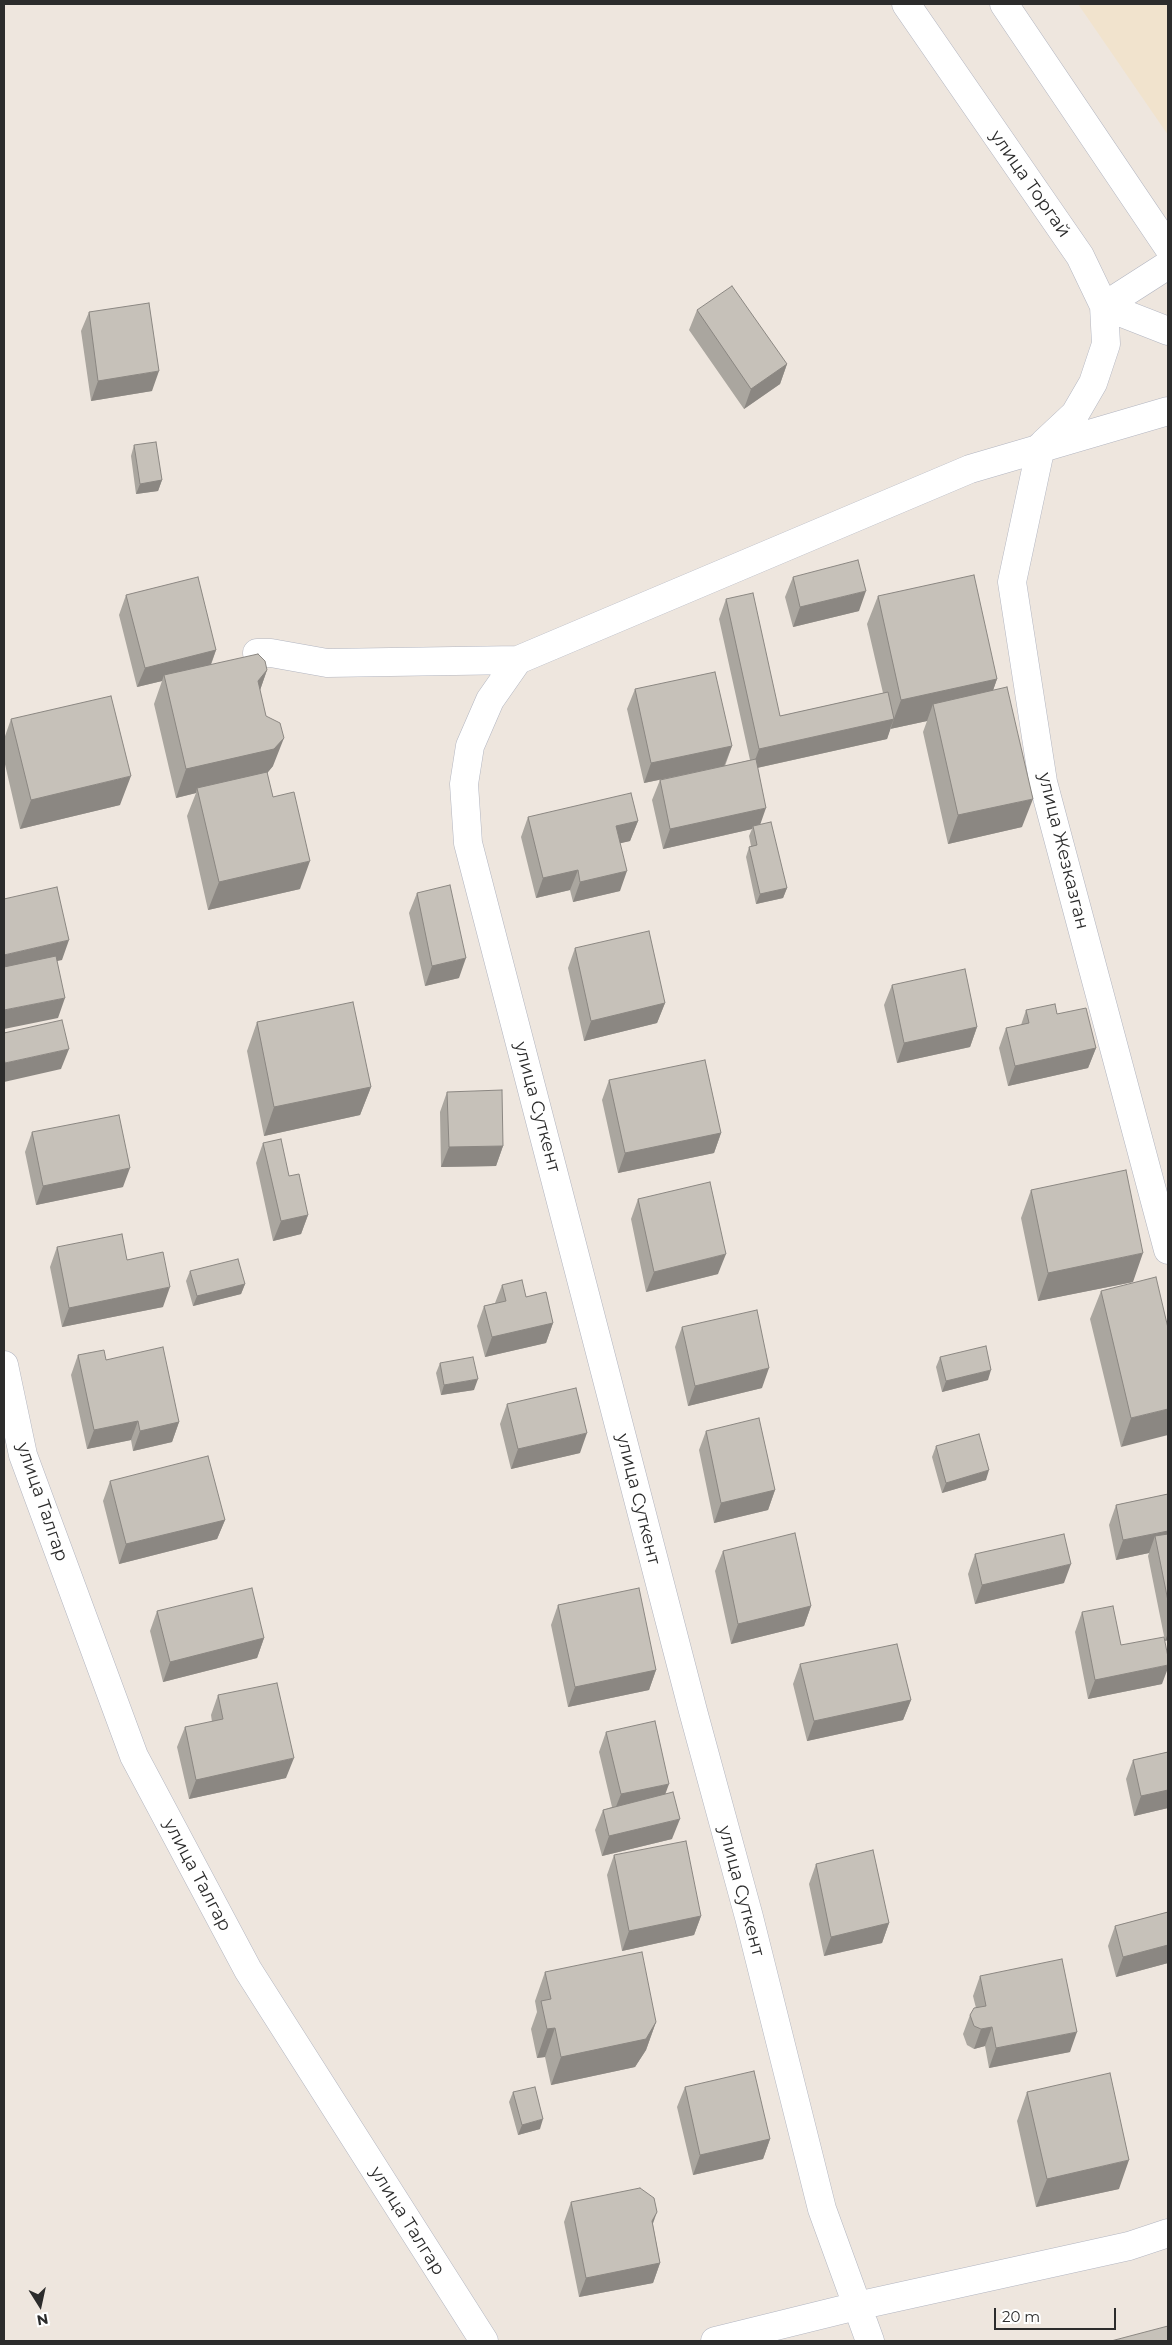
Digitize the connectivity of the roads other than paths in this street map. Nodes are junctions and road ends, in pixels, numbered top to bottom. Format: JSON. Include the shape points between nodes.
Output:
{"nodes":[{"id":1,"x":906,"y":4,"type":"edge"},
{"id":2,"x":1004,"y":4,"type":"edge"},
{"id":3,"x":1168,"y":247,"type":"edge"},
{"id":4,"x":1168,"y":265,"type":"edge"},
{"id":5,"x":1104,"y":306,"type":"junction"},
{"id":6,"x":1168,"y":331,"type":"edge"},
{"id":7,"x":1168,"y":411,"type":"edge"},
{"id":8,"x":1041,"y":446,"type":"junction"},
{"id":9,"x":257,"y":653,"type":"edge"},
{"id":10,"x":518,"y":660,"type":"junction"},
{"id":11,"x":1168,"y":1250,"type":"edge"},
{"id":12,"x":4,"y":1365,"type":"edge"},
{"id":13,"x":1168,"y":2232,"type":"edge"},
{"id":14,"x":857,"y":2306,"type":"junction"},
{"id":15,"x":484,"y":2341,"type":"edge"},
{"id":16,"x":715,"y":2341,"type":"edge"},
{"id":17,"x":870,"y":2341,"type":"edge"}],
"edges":[{"from":1,"to":5,"type":"street","name":"улица Торгай","via":[[1080,256]]},
{"from":2,"to":3,"type":"street"},
{"from":4,"to":5,"type":"street"},
{"from":5,"to":6,"type":"street"},
{"from":5,"to":8,"type":"street","via":[[1106,344],[1093,384],[1075,414]]},
{"from":7,"to":8,"type":"street"},
{"from":8,"to":10,"type":"street","via":[[970,468]]},
{"from":8,"to":11,"type":"street","name":"улица Жезказган","via":[[1012,582],[1043,782]]},
{"from":9,"to":10,"type":"street","via":[[327,663]]},
{"from":10,"to":14,"type":"street","name":"улица Суткент","via":[[490,700],[470,746],[464,784],[468,843],[749,1917],[822,2209]]},
{"from":12,"to":15,"type":"street","name":"улица Талгар","via":[[23,1455],[134,1756],[248,1970]]},
{"from":13,"to":14,"type":"street","via":[[1128,2246]]},
{"from":14,"to":16,"type":"street"},
{"from":14,"to":17,"type":"street","name":"улица Суткент"}]}
